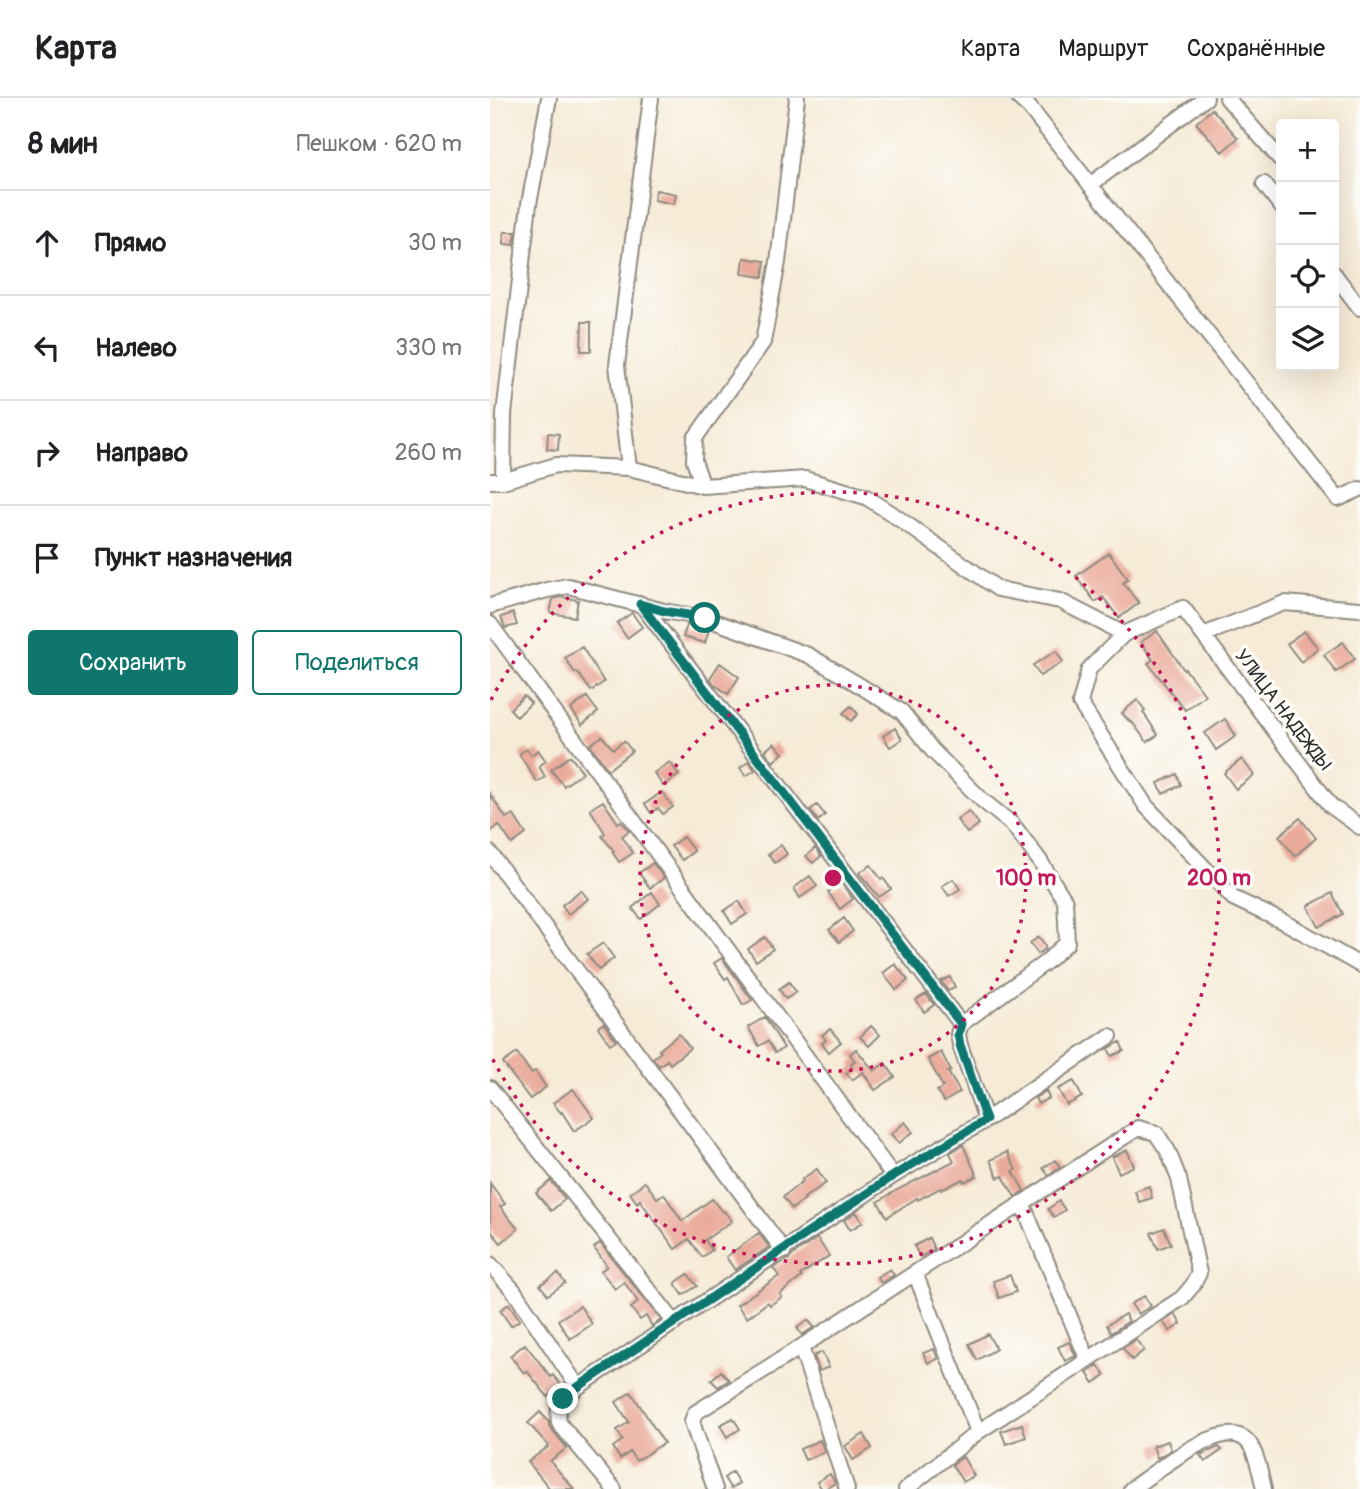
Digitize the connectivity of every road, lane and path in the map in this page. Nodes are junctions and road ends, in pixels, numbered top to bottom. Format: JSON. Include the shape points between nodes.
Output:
{"nodes":[{"id":1,"x":549,"y":98,"type":"edge"},
{"id":2,"x":652,"y":98,"type":"edge"},
{"id":3,"x":797,"y":98,"type":"edge"},
{"id":4,"x":1019,"y":98,"type":"edge"},
{"id":5,"x":1206,"y":98,"type":"edge"},
{"id":6,"x":1227,"y":98,"type":"edge"},
{"id":7,"x":1276,"y":155,"type":"edge"},
{"id":8,"x":1264,"y":184,"type":"dead end"},
{"id":9,"x":1090,"y":185,"type":"junction"},
{"id":10,"x":1276,"y":200,"type":"edge"},
{"id":11,"x":1339,"y":281,"type":"edge"},
{"id":12,"x":1360,"y":308,"type":"edge"},
{"id":13,"x":629,"y":468,"type":"junction"},
{"id":14,"x":496,"y":481,"type":"edge"},
{"id":15,"x":702,"y":486,"type":"junction"},
{"id":16,"x":1360,"y":489,"type":"edge"},
{"id":17,"x":640,"y":604,"type":"junction"},
{"id":18,"x":490,"y":606,"type":"edge"},
{"id":19,"x":1360,"y":610,"type":"edge"},
{"id":20,"x":490,"y":624,"type":"edge"},
{"id":21,"x":1124,"y":634,"type":"junction"},
{"id":22,"x":1203,"y":635,"type":"junction"},
{"id":23,"x":1360,"y":827,"type":"edge"},
{"id":24,"x":490,"y":853,"type":"edge"},
{"id":25,"x":1360,"y":965,"type":"edge"},
{"id":26,"x":961,"y":1024,"type":"junction"},
{"id":27,"x":1110,"y":1036,"type":"dead end"},
{"id":28,"x":490,"y":1088,"type":"edge"},
{"id":29,"x":986,"y":1120,"type":"junction"},
{"id":30,"x":893,"y":1176,"type":"junction"},
{"id":31,"x":1023,"y":1205,"type":"junction"},
{"id":32,"x":784,"y":1251,"type":"junction"},
{"id":33,"x":490,"y":1264,"type":"edge"},
{"id":34,"x":915,"y":1273,"type":"junction"},
{"id":35,"x":675,"y":1323,"type":"junction"},
{"id":36,"x":801,"y":1348,"type":"junction"},
{"id":37,"x":1087,"y":1359,"type":"junction"},
{"id":38,"x":578,"y":1387,"type":"junction"},
{"id":39,"x":978,"y":1432,"type":"junction"},
{"id":40,"x":614,"y":1489,"type":"edge"},
{"id":41,"x":715,"y":1489,"type":"edge"},
{"id":42,"x":848,"y":1489,"type":"edge"},
{"id":43,"x":906,"y":1489,"type":"edge"},
{"id":44,"x":1131,"y":1489,"type":"edge"},
{"id":45,"x":1264,"y":1489,"type":"edge"}],
"edges":[{"from":1,"to":14,"type":"street","via":[[529,204]]},
{"from":2,"to":13,"type":"street","via":[[617,365]]},
{"from":3,"to":15,"type":"street","via":[[778,262],[763,342],[695,438],[694,461]]},
{"from":4,"to":9,"type":"street"},
{"from":5,"to":9,"type":"street"},
{"from":6,"to":7,"type":"street"},
{"from":8,"to":10,"type":"street"},
{"from":9,"to":16,"type":"street","via":[[1338,499]]},
{"from":11,"to":12,"type":"street"},
{"from":13,"to":14,"type":"street","via":[[556,465]]},
{"from":13,"to":15,"type":"street"},
{"from":15,"to":21,"type":"street","via":[[805,479],[866,497],[998,589],[1060,601]]},
{"from":17,"to":18,"type":"street","via":[[568,586]]},
{"from":17,"to":26,"type":"street"},
{"from":17,"to":26,"type":"street","via":[[705,618],[808,655],[854,682],[902,712],[932,750],[1013,825],[1065,901],[1067,943]]},
{"from":19,"to":22,"type":"street","via":[[1284,603]]},
{"from":20,"to":30,"type":"street"},
{"from":21,"to":22,"type":"street","name":"УЛИЦА НАДЕЖДЫ","via":[[1183,608]]},
{"from":21,"to":25,"type":"street","via":[[1089,668],[1080,703],[1146,807],[1233,898]]},
{"from":22,"to":23,"type":"street","name":"УЛИЦА НАДЕЖДЫ","via":[[1331,806]]},
{"from":24,"to":32,"type":"street"},
{"from":26,"to":29,"type":"street","via":[[960,1045]]},
{"from":27,"to":29,"type":"street"},
{"from":28,"to":35,"type":"street"},
{"from":29,"to":30,"type":"street"},
{"from":30,"to":32,"type":"street"},
{"from":31,"to":34,"type":"street"},
{"from":31,"to":37,"type":"street"},
{"from":31,"to":37,"type":"street","via":[[1138,1128],[1156,1133],[1168,1151],[1199,1273],[1182,1298]]},
{"from":32,"to":35,"type":"street"},
{"from":33,"to":38,"type":"street","via":[[514,1291]]},
{"from":34,"to":36,"type":"street"},
{"from":34,"to":39,"type":"street"},
{"from":35,"to":38,"type":"street"},
{"from":36,"to":41,"type":"street","via":[[695,1413],[692,1421]]},
{"from":36,"to":42,"type":"street"},
{"from":37,"to":39,"type":"street"},
{"from":38,"to":40,"type":"street","via":[[563,1399],[557,1411],[559,1423]]},
{"from":39,"to":43,"type":"street"},
{"from":44,"to":45,"type":"street","via":[[1198,1444],[1232,1433],[1247,1439]]}]}
